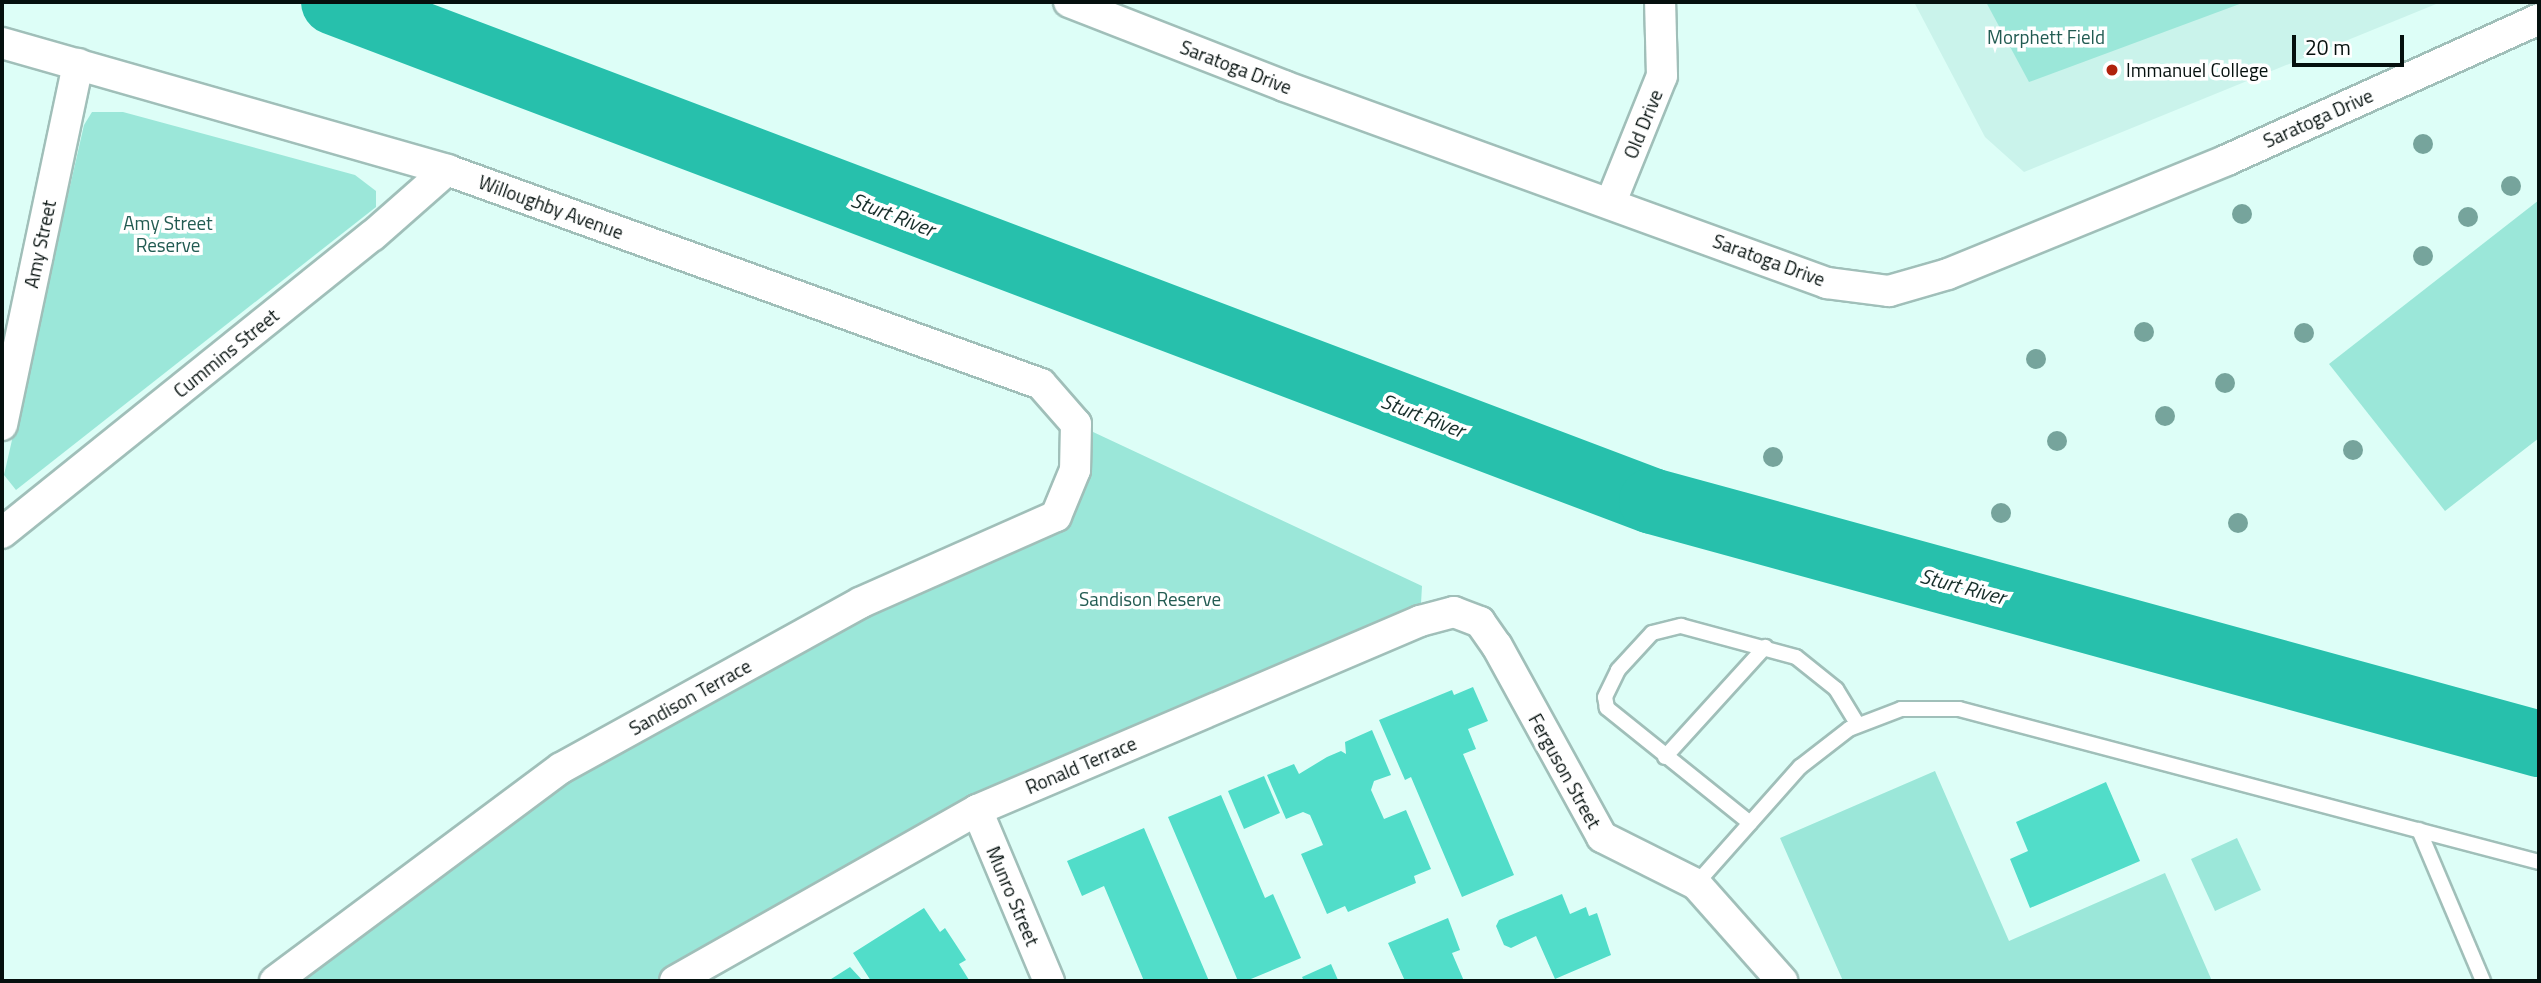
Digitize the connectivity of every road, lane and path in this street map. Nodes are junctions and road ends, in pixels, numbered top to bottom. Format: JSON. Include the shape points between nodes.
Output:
{"nodes":[{"id":1,"x":1069,"y":2,"type":"edge"},
{"id":2,"x":1660,"y":2,"type":"edge"},
{"id":3,"x":2539,"y":19,"type":"edge"},
{"id":4,"x":2,"y":43,"type":"edge"},
{"id":5,"x":78,"y":64,"type":"junction"},
{"id":6,"x":447,"y":170,"type":"junction"},
{"id":7,"x":1611,"y":202,"type":"junction"},
{"id":8,"x":2,"y":425,"type":"edge"},
{"id":9,"x":1076,"y":425,"type":"joint"},
{"id":10,"x":2,"y":533,"type":"edge"},
{"id":11,"x":1497,"y":646,"type":"joint"},
{"id":12,"x":1765,"y":647,"type":"junction"},
{"id":13,"x":1858,"y":725,"type":"junction"},
{"id":14,"x":1665,"y":757,"type":"junction"},
{"id":15,"x":977,"y":810,"type":"junction"},
{"id":16,"x":1750,"y":823,"type":"junction"},
{"id":17,"x":2418,"y":830,"type":"junction"},
{"id":18,"x":2538,"y":864,"type":"edge"},
{"id":19,"x":1696,"y":884,"type":"junction"},
{"id":20,"x":275,"y":981,"type":"edge"},
{"id":21,"x":675,"y":981,"type":"edge"},
{"id":22,"x":1049,"y":981,"type":"edge"},
{"id":23,"x":1782,"y":981,"type":"edge"},
{"id":24,"x":2483,"y":981,"type":"edge"}],
"edges":[{"from":1,"to":7,"type":"street","name":"Saratoga Drive","via":[[1284,86]]},
{"from":2,"to":7,"type":"street","name":"Old Drive","via":[[1662,76]]},
{"from":3,"to":7,"type":"street","name":"Saratoga Drive","via":[[2227,159],[1948,274],[1889,291],[1827,283]]},
{"from":4,"to":5,"type":"street","name":"Willoughby Avenue"},
{"from":5,"to":6,"type":"street","name":"Willoughby Avenue"},
{"from":5,"to":8,"type":"street","name":"Amy Street"},
{"from":6,"to":9,"type":"street","name":"Willoughby Avenue","via":[[1041,384]]},
{"from":6,"to":10,"type":"street","name":"Cummins Street","via":[[372,236]]},
{"from":9,"to":20,"type":"street","name":"Sandison Terrace","via":[[1075,470],[1056,516],[860,603],[561,768]]},
{"from":11,"to":15,"type":"street","name":"Ronald Terrace","via":[[1480,622],[1454,612],[1420,621]]},
{"from":11,"to":19,"type":"street","name":"Ferguson Street","via":[[1602,837]]},
{"from":12,"to":13,"type":"lane","via":[[1811,667],[1836,689]]},
{"from":12,"to":14,"type":"lane"},
{"from":12,"to":14,"type":"lane","via":[[1681,626],[1663,627],[1618,670],[1605,697],[1607,708]]},
{"from":13,"to":16,"type":"lane","via":[[1800,768]]},
{"from":13,"to":17,"type":"lane","via":[[1900,709],[1959,709]]},
{"from":14,"to":16,"type":"lane"},
{"from":15,"to":21,"type":"street","name":"Ronald Terrace"},
{"from":15,"to":22,"type":"street","name":"Munro Street"},
{"from":16,"to":19,"type":"lane"},
{"from":17,"to":18,"type":"lane"},
{"from":17,"to":24,"type":"lane"},
{"from":19,"to":23,"type":"street","name":"Ferguson Street"}]}
